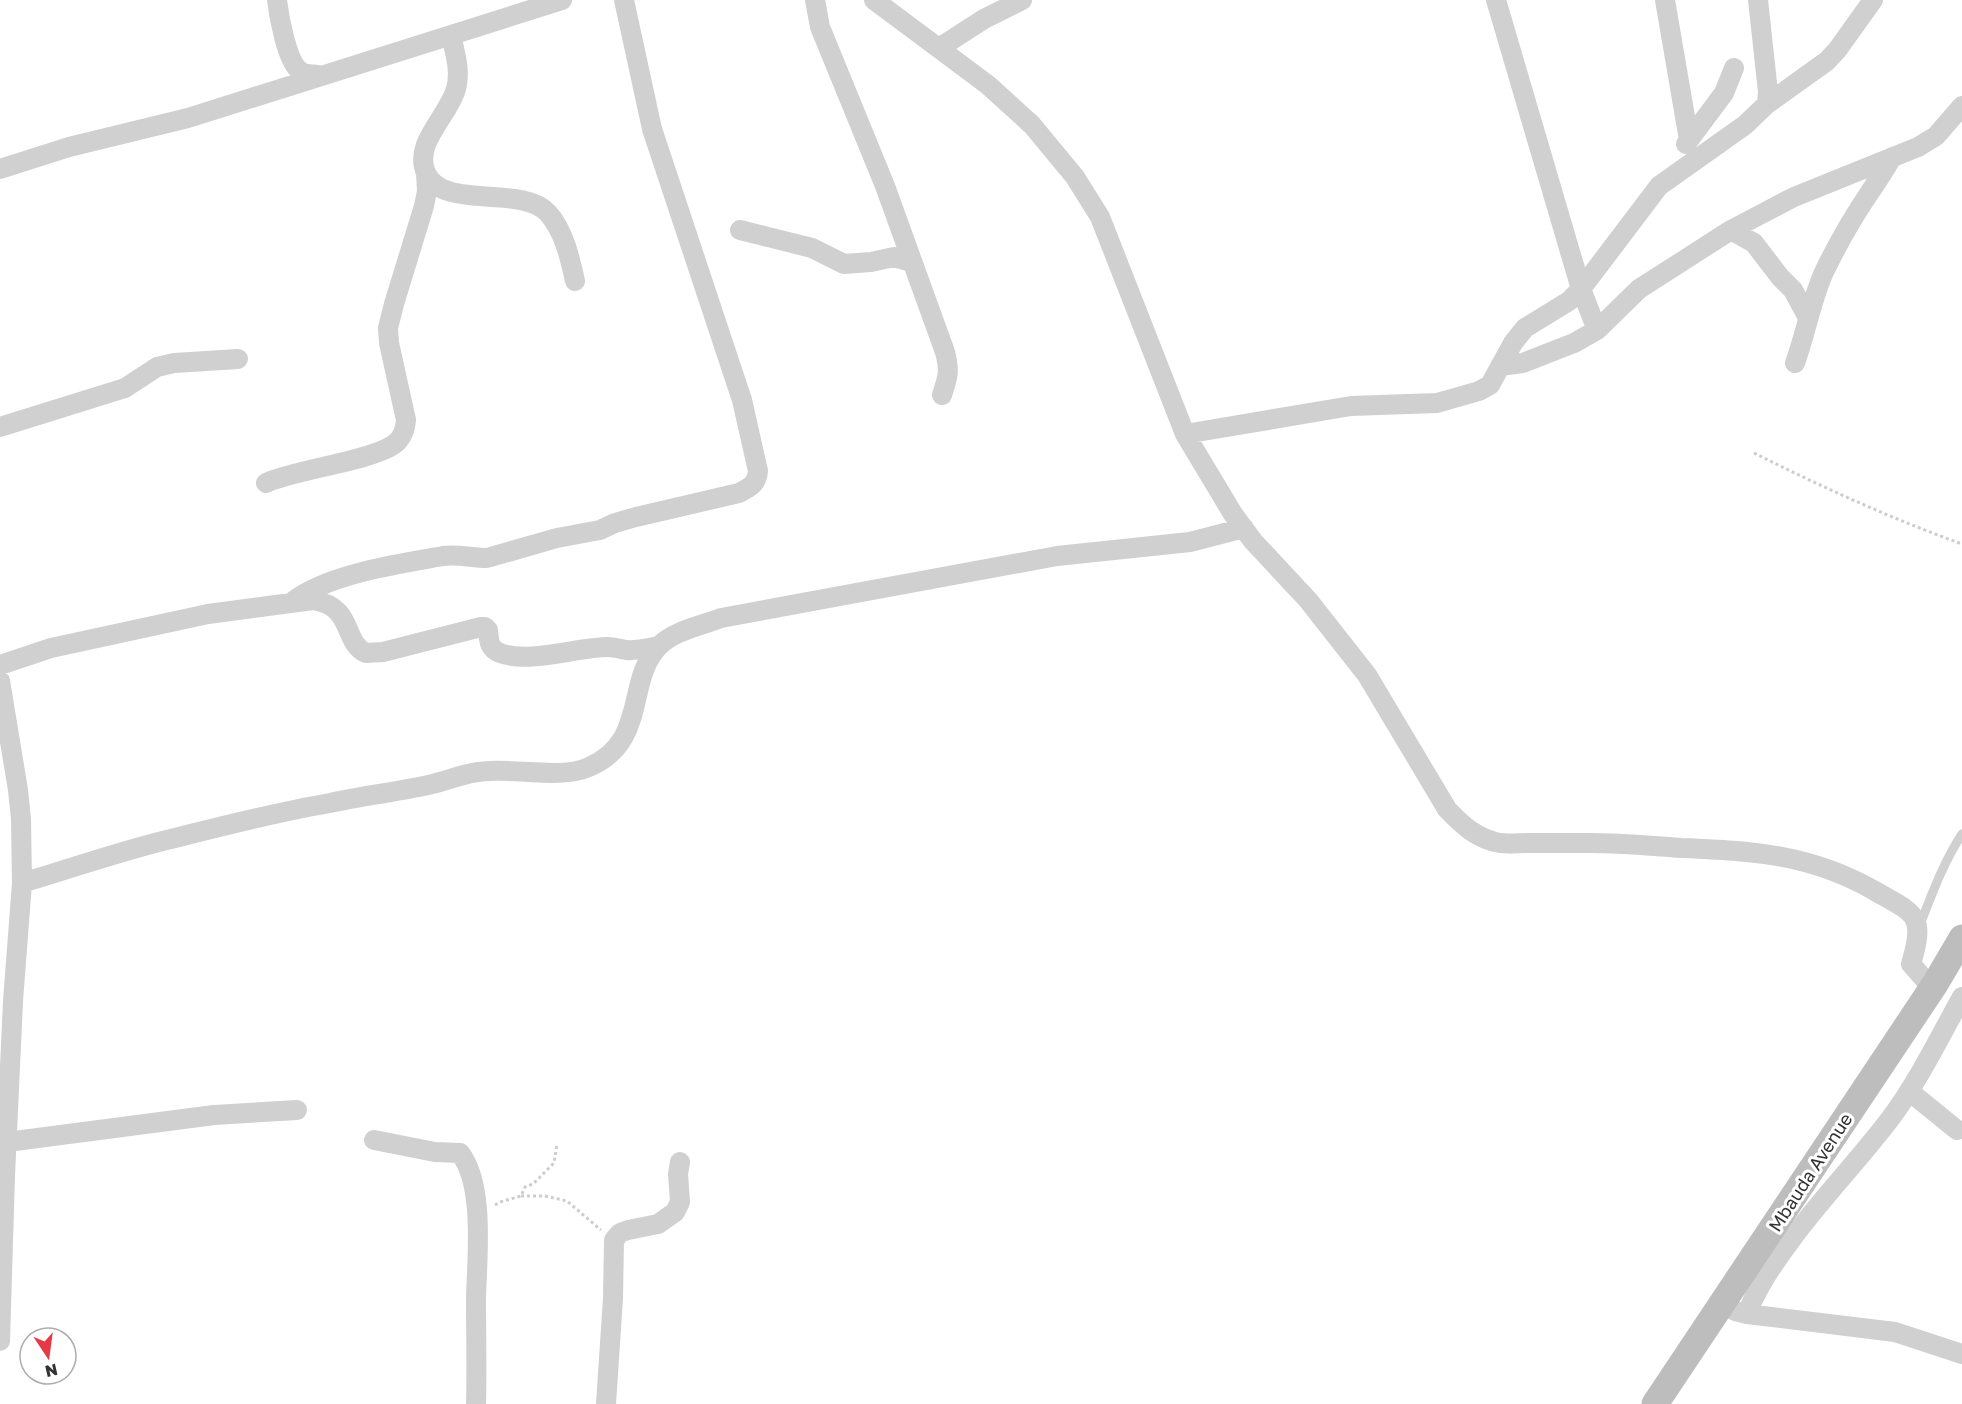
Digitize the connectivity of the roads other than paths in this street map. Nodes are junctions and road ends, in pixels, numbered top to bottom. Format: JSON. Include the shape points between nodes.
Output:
{"nodes":[{"id":1,"x":277,"y":0,"type":"edge"},
{"id":2,"x":562,"y":0,"type":"edge"},
{"id":3,"x":624,"y":0,"type":"edge"},
{"id":4,"x":815,"y":0,"type":"edge"},
{"id":5,"x":874,"y":0,"type":"edge"},
{"id":6,"x":1022,"y":0,"type":"edge"},
{"id":7,"x":1496,"y":0,"type":"edge"},
{"id":8,"x":1665,"y":0,"type":"edge"},
{"id":9,"x":1758,"y":0,"type":"edge"},
{"id":10,"x":1860,"y":0,"type":"edge"},
{"id":11,"x":1873,"y":0,"type":"edge"},
{"id":12,"x":1857,"y":21,"type":"junction"},
{"id":13,"x":451,"y":35,"type":"junction"},
{"id":14,"x":939,"y":48,"type":"junction"},
{"id":15,"x":1734,"y":68,"type":"dead end"},
{"id":16,"x":318,"y":75,"type":"junction"},
{"id":17,"x":1767,"y":104,"type":"junction"},
{"id":18,"x":1962,"y":106,"type":"edge"},
{"id":19,"x":1689,"y":140,"type":"junction"},
{"id":20,"x":1892,"y":158,"type":"junction"},
{"id":21,"x":0,"y":169,"type":"edge"},
{"id":22,"x":426,"y":174,"type":"junction"},
{"id":23,"x":1659,"y":186,"type":"junction"},
{"id":24,"x":740,"y":230,"type":"dead end"},
{"id":25,"x":1731,"y":230,"type":"junction"},
{"id":26,"x":912,"y":262,"type":"junction"},
{"id":27,"x":575,"y":280,"type":"dead end"},
{"id":28,"x":1581,"y":289,"type":"junction"},
{"id":29,"x":1808,"y":318,"type":"junction"},
{"id":30,"x":1597,"y":330,"type":"junction"},
{"id":31,"x":238,"y":359,"type":"dead end"},
{"id":32,"x":1795,"y":363,"type":"dead end"},
{"id":33,"x":1500,"y":366,"type":"junction"},
{"id":34,"x":942,"y":395,"type":"dead end"},
{"id":35,"x":0,"y":427,"type":"edge"},
{"id":36,"x":1185,"y":434,"type":"junction"},
{"id":37,"x":266,"y":483,"type":"dead end"},
{"id":38,"x":1244,"y":528,"type":"junction"},
{"id":39,"x":292,"y":602,"type":"junction"},
{"id":40,"x":659,"y":646,"type":"junction"},
{"id":41,"x":0,"y":665,"type":"edge"},
{"id":42,"x":0,"y":681,"type":"edge"},
{"id":43,"x":1962,"y":834,"type":"edge"},
{"id":44,"x":22,"y":883,"type":"junction"},
{"id":45,"x":1917,"y":931,"type":"junction"},
{"id":46,"x":1962,"y":938,"type":"edge"},
{"id":47,"x":1935,"y":984,"type":"junction"},
{"id":48,"x":1962,"y":997,"type":"edge"},
{"id":49,"x":1909,"y":1091,"type":"junction"},
{"id":50,"x":297,"y":1110,"type":"dead end"},
{"id":51,"x":1957,"y":1130,"type":"dead end"},
{"id":52,"x":374,"y":1140,"type":"dead end"},
{"id":53,"x":7,"y":1142,"type":"junction"},
{"id":54,"x":680,"y":1162,"type":"dead end"},
{"id":55,"x":2,"y":1177,"type":"edge"},
{"id":56,"x":1720,"y":1308,"type":"junction"},
{"id":57,"x":1747,"y":1314,"type":"junction"},
{"id":58,"x":0,"y":1341,"type":"edge"},
{"id":59,"x":1962,"y":1354,"type":"edge"},
{"id":60,"x":476,"y":1404,"type":"edge"},
{"id":61,"x":606,"y":1404,"type":"edge"},
{"id":62,"x":1655,"y":1404,"type":"edge"}],
"edges":[{"from":1,"to":16,"type":"street","via":[[295,67],[303,74]]},
{"from":2,"to":13,"type":"street"},
{"from":3,"to":39,"type":"street","via":[[652,129],[742,400],[757,480],[740,493],[488,558],[458,554],[350,575]]},
{"from":4,"to":26,"type":"street","via":[[820,27]]},
{"from":5,"to":14,"type":"street"},
{"from":6,"to":14,"type":"street"},
{"from":7,"to":28,"type":"street"},
{"from":8,"to":19,"type":"street"},
{"from":9,"to":17,"type":"street"},
{"from":10,"to":12,"type":"street"},
{"from":11,"to":12,"type":"street"},
{"from":12,"to":17,"type":"street","via":[[1827,61]]},
{"from":13,"to":16,"type":"street"},
{"from":13,"to":22,"type":"street","via":[[458,69],[456,89],[445,114],[428,137],[423,159]]},
{"from":14,"to":36,"type":"street","via":[[1032,125],[1092,203]]},
{"from":15,"to":19,"type":"street","via":[[1724,93]]},
{"from":16,"to":21,"type":"street","via":[[188,118],[69,147]]},
{"from":17,"to":23,"type":"street","via":[[1745,125]]},
{"from":18,"to":20,"type":"street","via":[[1936,136]]},
{"from":19,"to":23,"type":"street"},
{"from":20,"to":25,"type":"street","via":[[1794,197]]},
{"from":20,"to":29,"type":"street","via":[[1824,272]]},
{"from":22,"to":27,"type":"street","via":[[438,187],[469,196],[536,204],[548,213],[562,236]]},
{"from":22,"to":37,"type":"street","via":[[424,206],[388,328],[405,429],[390,447]]},
{"from":23,"to":28,"type":"street"},
{"from":24,"to":26,"type":"street","via":[[804,246],[844,264],[894,257]]},
{"from":25,"to":29,"type":"street","via":[[1754,243],[1792,290]]},
{"from":25,"to":30,"type":"street","via":[[1640,289]]},
{"from":26,"to":34,"type":"street","via":[[949,367]]},
{"from":28,"to":30,"type":"street"},
{"from":28,"to":33,"type":"street","via":[[1525,328]]},
{"from":29,"to":32,"type":"street"},
{"from":30,"to":33,"type":"street","via":[[1523,363]]},
{"from":31,"to":35,"type":"street","via":[[157,367],[125,388]]},
{"from":33,"to":36,"type":"street","via":[[1490,386],[1437,403],[1351,406]]},
{"from":36,"to":38,"type":"street"},
{"from":38,"to":40,"type":"street","via":[[1190,542],[1057,556],[721,618],[673,635]]},
{"from":38,"to":45,"type":"street","via":[[1357,662],[1447,809],[1465,828],[1500,843],[1596,843],[1748,851],[1797,859],[1854,879],[1905,908],[1914,916]]},
{"from":39,"to":40,"type":"street","via":[[313,600],[336,608],[359,648],[366,653],[485,627],[490,646],[514,656]]},
{"from":39,"to":41,"type":"street","via":[[208,614],[51,648]]},
{"from":40,"to":44,"type":"street","via":[[645,671],[632,719],[618,745],[587,768],[472,773],[172,838]]},
{"from":42,"to":44,"type":"street","via":[[18,790]]},
{"from":43,"to":45,"type":"lane","via":[[1937,879]]},
{"from":44,"to":53,"type":"street"},
{"from":45,"to":47,"type":"street","via":[[1911,964],[1925,980]]},
{"from":46,"to":47,"type":"street","name":"Mbauda Avenue"},
{"from":47,"to":56,"type":"street","name":"Mbauda Avenue"},
{"from":48,"to":49,"type":"street"},
{"from":49,"to":51,"type":"street"},
{"from":49,"to":57,"type":"street","via":[[1777,1258]]},
{"from":50,"to":53,"type":"street","via":[[214,1115]]},
{"from":52,"to":60,"type":"street","via":[[460,1154],[469,1167],[478,1232]]},
{"from":53,"to":55,"type":"street"},
{"from":54,"to":61,"type":"street","via":[[680,1202],[675,1212],[658,1224],[620,1233],[614,1240]]},
{"from":55,"to":58,"type":"street"},
{"from":56,"to":57,"type":"street"},
{"from":56,"to":62,"type":"street","name":"Mbauda Avenue"},
{"from":57,"to":59,"type":"street","via":[[1894,1332]]}]}
